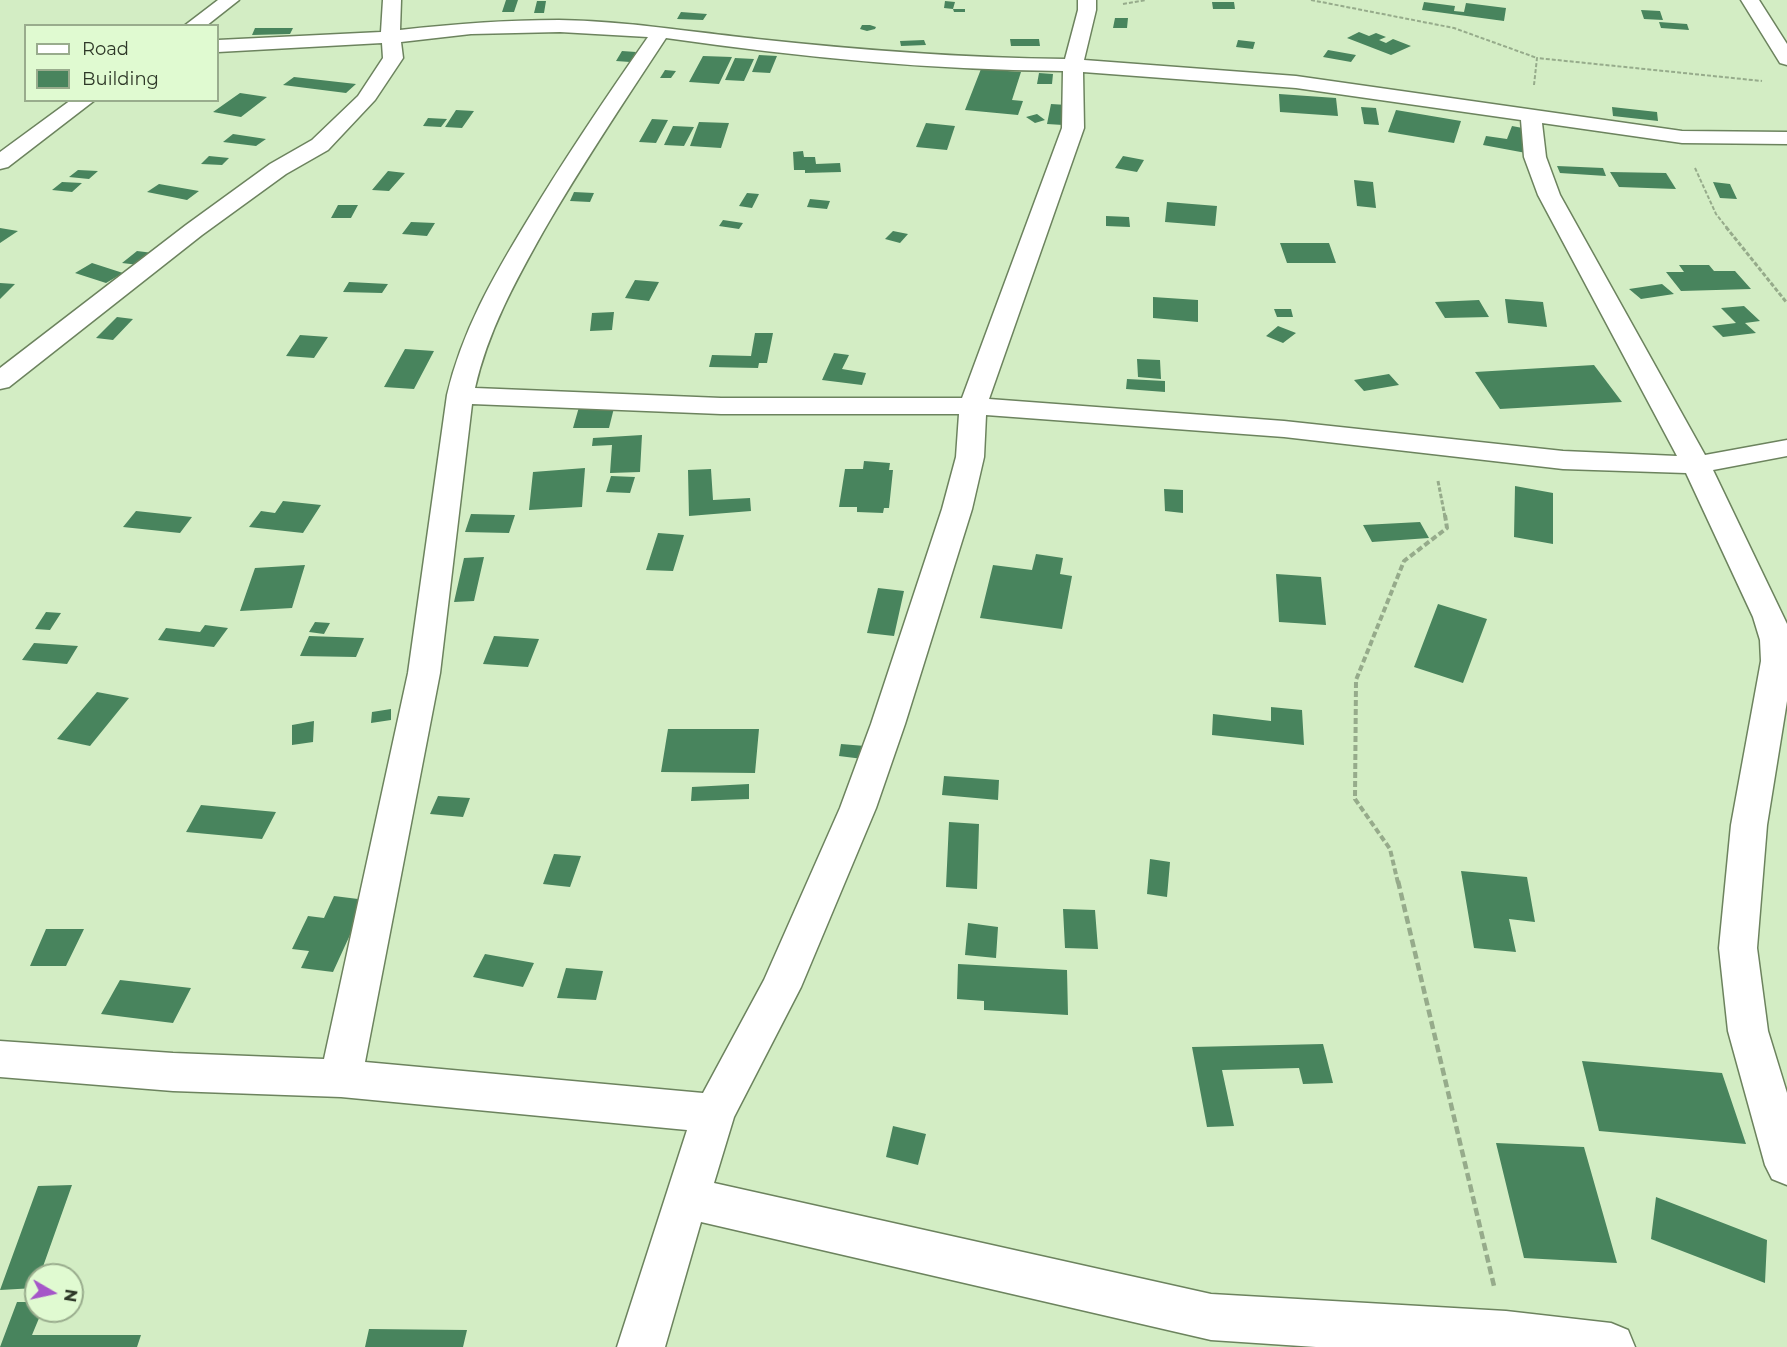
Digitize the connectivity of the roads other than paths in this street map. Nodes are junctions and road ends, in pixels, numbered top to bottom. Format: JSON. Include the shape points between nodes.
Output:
{"nodes":[{"id":1,"x":230,"y":0,"type":"edge"},
{"id":2,"x":392,"y":0,"type":"edge"},
{"id":3,"x":1087,"y":0,"type":"edge"},
{"id":4,"x":1750,"y":0,"type":"edge"},
{"id":5,"x":196,"y":24,"type":"edge"},
{"id":6,"x":661,"y":32,"type":"junction"},
{"id":7,"x":393,"y":37,"type":"junction"},
{"id":8,"x":219,"y":46,"type":"edge"},
{"id":9,"x":1787,"y":59,"type":"edge"},
{"id":10,"x":1073,"y":64,"type":"junction"},
{"id":11,"x":82,"y":102,"type":"edge"},
{"id":12,"x":1531,"y":115,"type":"junction"},
{"id":13,"x":1787,"y":138,"type":"edge"},
{"id":14,"x":0,"y":162,"type":"edge"},
{"id":15,"x":0,"y":381,"type":"edge"},
{"id":16,"x":460,"y":395,"type":"junction"},
{"id":17,"x":973,"y":406,"type":"junction"},
{"id":18,"x":1787,"y":448,"type":"edge"},
{"id":19,"x":1696,"y":465,"type":"junction"},
{"id":20,"x":0,"y":1059,"type":"edge"},
{"id":21,"x":341,"y":1078,"type":"junction"},
{"id":22,"x":714,"y":1113,"type":"junction"},
{"id":23,"x":1787,"y":1166,"type":"edge"},
{"id":24,"x":687,"y":1198,"type":"junction"},
{"id":25,"x":641,"y":1347,"type":"edge"},
{"id":26,"x":1611,"y":1347,"type":"edge"}],
"edges":[{"from":1,"to":5,"type":"street"},
{"from":2,"to":7,"type":"street"},
{"from":3,"to":10,"type":"street"},
{"from":4,"to":9,"type":"street"},
{"from":6,"to":7,"type":"street","via":[[511,26]]},
{"from":6,"to":10,"type":"street","via":[[901,59]]},
{"from":6,"to":16,"type":"street","via":[[572,163],[497,291],[467,360]]},
{"from":7,"to":8,"type":"street"},
{"from":7,"to":15,"type":"street","via":[[393,58],[365,100],[320,145],[278,169],[194,230]]},
{"from":10,"to":12,"type":"street","via":[[1296,82]]},
{"from":10,"to":17,"type":"street","via":[[1073,128]]},
{"from":11,"to":14,"type":"street"},
{"from":12,"to":13,"type":"street","via":[[1682,137]]},
{"from":12,"to":19,"type":"street","via":[[1535,157],[1549,195]]},
{"from":16,"to":17,"type":"street","via":[[722,406]]},
{"from":16,"to":21,"type":"street","via":[[422,684]]},
{"from":17,"to":19,"type":"street","via":[[1284,429],[1563,460]]},
{"from":17,"to":22,"type":"street","via":[[970,457],[957,509],[858,808],[781,987]]},
{"from":18,"to":19,"type":"street"},
{"from":19,"to":23,"type":"street","via":[[1769,617],[1776,640],[1777,661],[1749,825],[1738,948],[1748,1031]]},
{"from":20,"to":21,"type":"street","via":[[173,1072]]},
{"from":21,"to":22,"type":"street"},
{"from":22,"to":24,"type":"street"},
{"from":24,"to":25,"type":"street"},
{"from":24,"to":26,"type":"street","via":[[1210,1317],[1506,1335]]}]}
